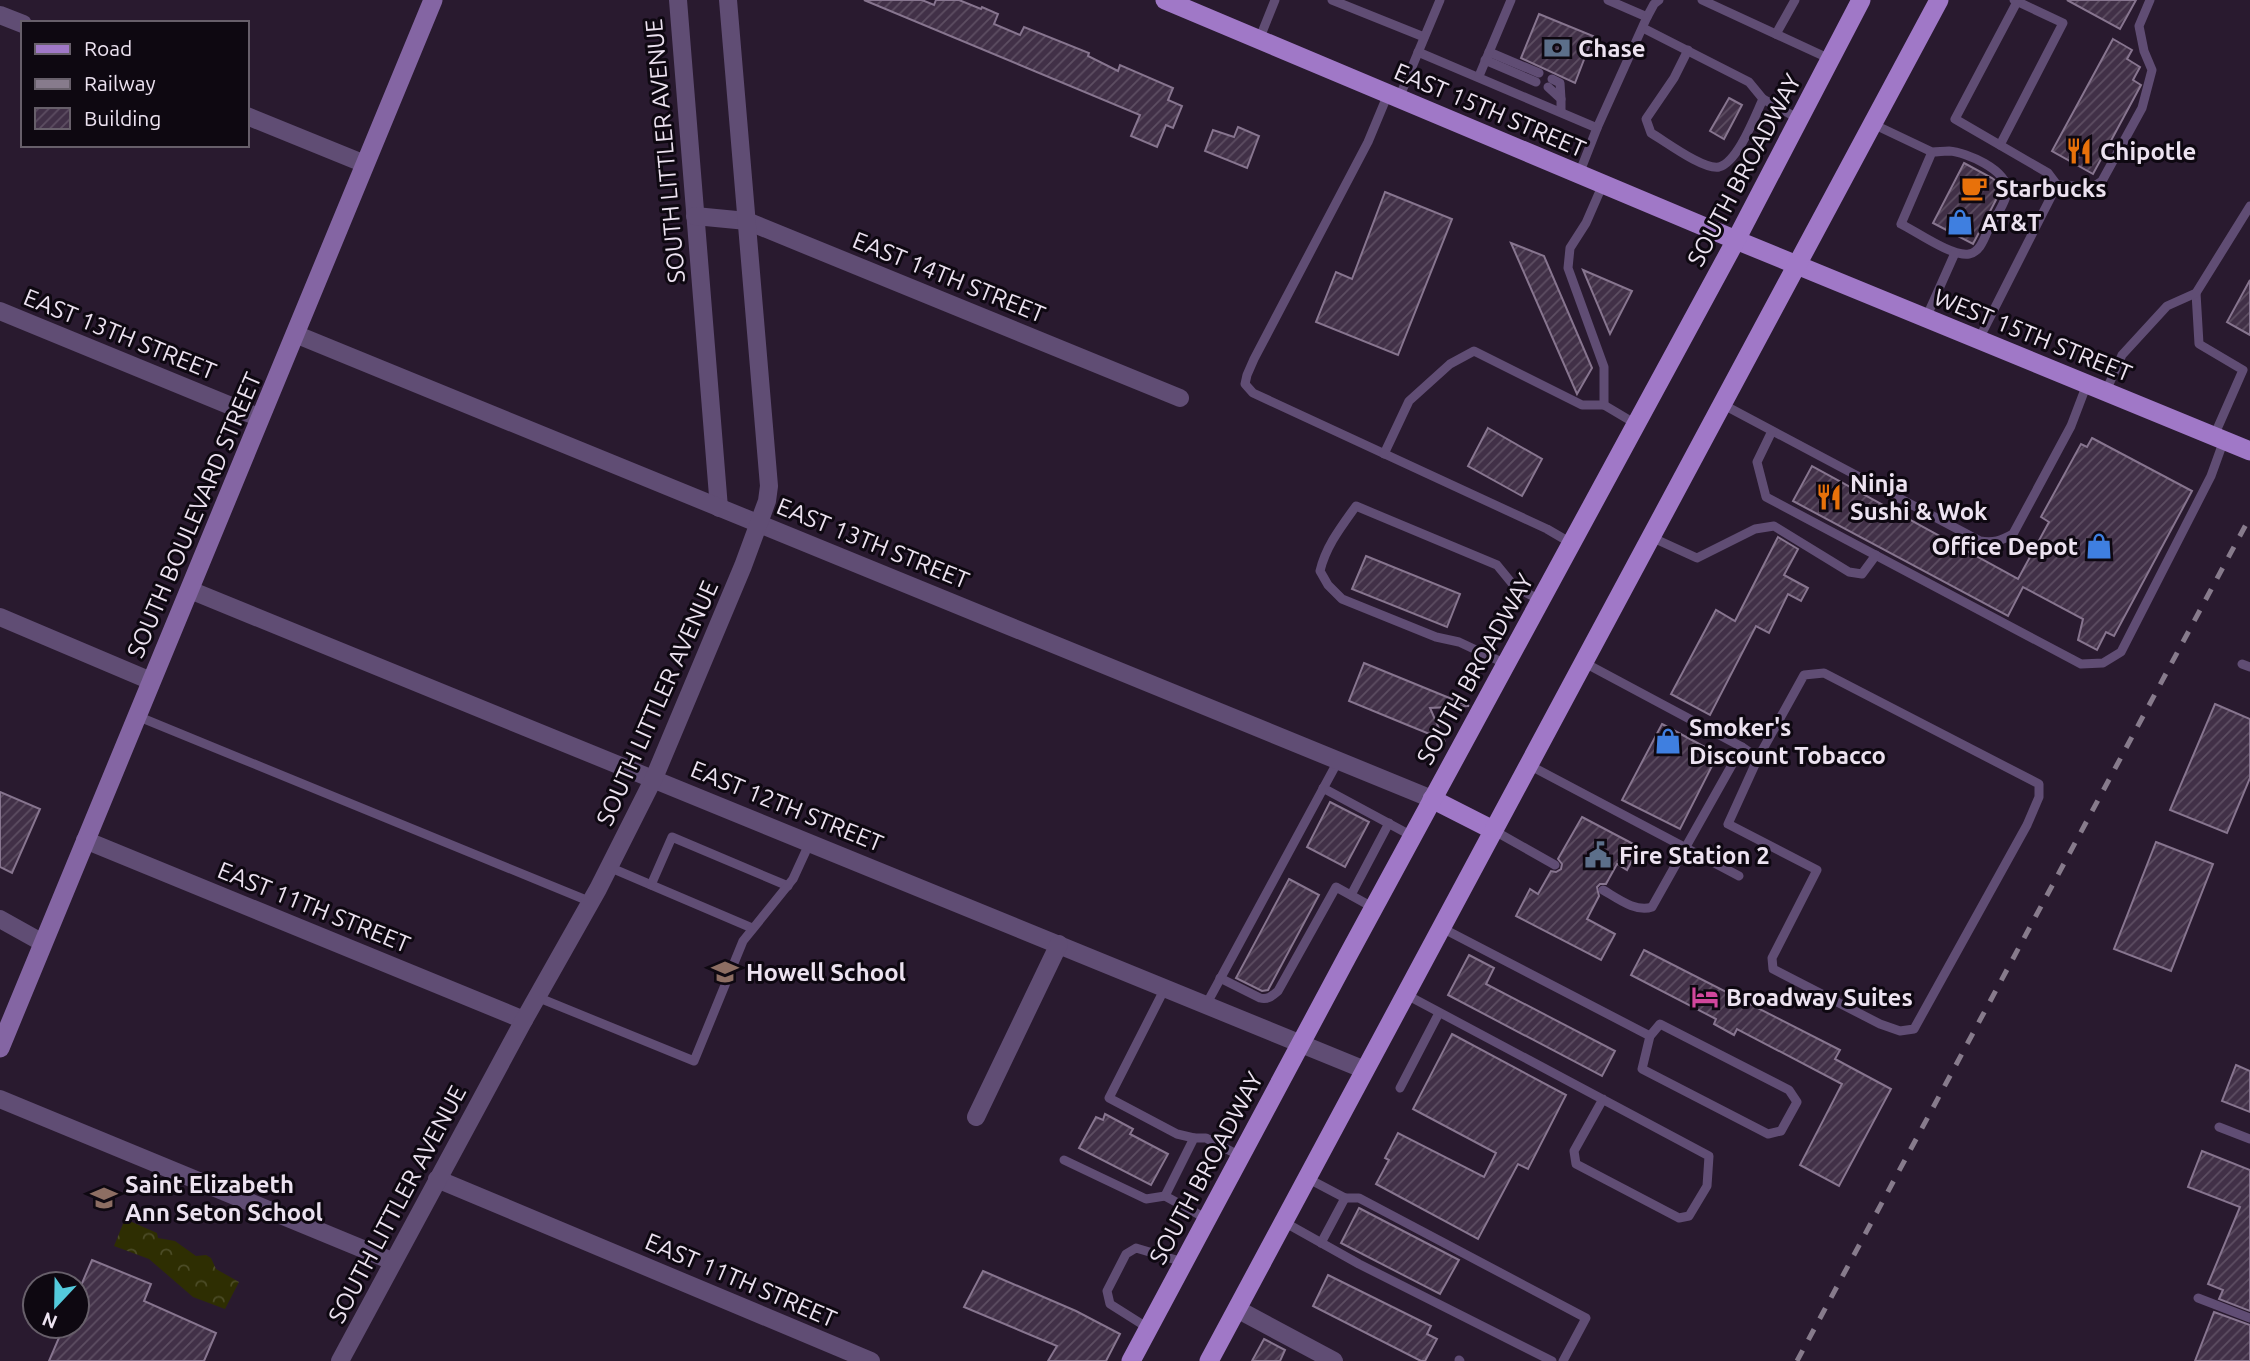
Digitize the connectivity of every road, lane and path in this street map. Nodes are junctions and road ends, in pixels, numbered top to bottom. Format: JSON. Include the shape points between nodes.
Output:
{"nodes":[{"id":1,"x":433,"y":0,"type":"edge"},
{"id":2,"x":678,"y":0,"type":"edge"},
{"id":3,"x":728,"y":0,"type":"edge"},
{"id":4,"x":1165,"y":0,"type":"edge"},
{"id":5,"x":1275,"y":0,"type":"edge"},
{"id":6,"x":1332,"y":0,"type":"edge"},
{"id":7,"x":1440,"y":0,"type":"edge"},
{"id":8,"x":1511,"y":0,"type":"edge"},
{"id":9,"x":1608,"y":0,"type":"edge"},
{"id":10,"x":1659,"y":0,"type":"edge"},
{"id":11,"x":1702,"y":0,"type":"edge"},
{"id":12,"x":1795,"y":0,"type":"edge"},
{"id":13,"x":1861,"y":0,"type":"edge"},
{"id":14,"x":1938,"y":0,"type":"edge"},
{"id":15,"x":2016,"y":0,"type":"edge"},
{"id":16,"x":2150,"y":0,"type":"edge"},
{"id":17,"x":0,"y":15,"type":"edge"},
{"id":18,"x":1647,"y":17,"type":"junction"},
{"id":19,"x":21,"y":23,"type":"edge"},
{"id":20,"x":1643,"y":27,"type":"junction"},
{"id":21,"x":1776,"y":34,"type":"junction"},
{"id":22,"x":1424,"y":37,"type":"junction"},
{"id":23,"x":1259,"y":40,"type":"junction"},
{"id":24,"x":1688,"y":50,"type":"junction"},
{"id":25,"x":1418,"y":52,"type":"junction"},
{"id":26,"x":1487,"y":56,"type":"junction"},
{"id":27,"x":1830,"y":59,"type":"junction"},
{"id":28,"x":1479,"y":76,"type":"junction"},
{"id":29,"x":1538,"y":78,"type":"dead end"},
{"id":30,"x":1550,"y":83,"type":"dead end"},
{"id":31,"x":1394,"y":96,"type":"junction"},
{"id":32,"x":1763,"y":99,"type":"junction"},
{"id":33,"x":1560,"y":111,"type":"junction"},
{"id":34,"x":248,"y":116,"type":"edge"},
{"id":35,"x":1799,"y":119,"type":"junction"},
{"id":36,"x":1872,"y":124,"type":"junction"},
{"id":37,"x":1597,"y":128,"type":"junction"},
{"id":38,"x":2000,"y":145,"type":"junction"},
{"id":39,"x":1932,"y":152,"type":"junction"},
{"id":40,"x":365,"y":164,"type":"junction"},
{"id":41,"x":1579,"y":174,"type":"junction"},
{"id":42,"x":1603,"y":184,"type":"junction"},
{"id":43,"x":2057,"y":185,"type":"junction"},
{"id":44,"x":2250,"y":206,"type":"edge"},
{"id":45,"x":695,"y":216,"type":"junction"},
{"id":46,"x":747,"y":221,"type":"junction"},
{"id":47,"x":1736,"y":240,"type":"junction"},
{"id":48,"x":1955,"y":253,"type":"junction"},
{"id":49,"x":1797,"y":265,"type":"junction"},
{"id":50,"x":2196,"y":293,"type":"junction"},
{"id":51,"x":0,"y":311,"type":"edge"},
{"id":52,"x":1926,"y":318,"type":"junction"},
{"id":53,"x":295,"y":334,"type":"junction"},
{"id":54,"x":1979,"y":339,"type":"junction"},
{"id":55,"x":2087,"y":384,"type":"junction"},
{"id":56,"x":2106,"y":391,"type":"junction"},
{"id":57,"x":1180,"y":398,"type":"dead end"},
{"id":58,"x":1722,"y":404,"type":"junction"},
{"id":59,"x":1604,"y":405,"type":"junction"},
{"id":60,"x":260,"y":418,"type":"junction"},
{"id":61,"x":1636,"y":424,"type":"junction"},
{"id":62,"x":1772,"y":431,"type":"junction"},
{"id":63,"x":2219,"y":438,"type":"junction"},
{"id":64,"x":2250,"y":451,"type":"edge"},
{"id":65,"x":1384,"y":454,"type":"junction"},
{"id":66,"x":719,"y":508,"type":"junction"},
{"id":67,"x":759,"y":523,"type":"junction"},
{"id":68,"x":1651,"y":537,"type":"junction"},
{"id":69,"x":1571,"y":543,"type":"junction"},
{"id":70,"x":1876,"y":555,"type":"junction"},
{"id":71,"x":190,"y":590,"type":"junction"},
{"id":72,"x":1540,"y":600,"type":"junction"},
{"id":73,"x":0,"y":617,"type":"edge"},
{"id":74,"x":1583,"y":662,"type":"junction"},
{"id":75,"x":1506,"y":664,"type":"junction"},
{"id":76,"x":151,"y":681,"type":"junction"},
{"id":77,"x":137,"y":716,"type":"junction"},
{"id":78,"x":1742,"y":747,"type":"junction"},
{"id":79,"x":1758,"y":758,"type":"junction"},
{"id":80,"x":1338,"y":761,"type":"junction"},
{"id":81,"x":1529,"y":765,"type":"junction"},
{"id":82,"x":654,"y":778,"type":"junction"},
{"id":83,"x":1323,"y":789,"type":"junction"},
{"id":84,"x":1432,"y":799,"type":"junction"},
{"id":85,"x":1389,"y":824,"type":"junction"},
{"id":86,"x":1493,"y":830,"type":"junction"},
{"id":87,"x":1412,"y":836,"type":"junction"},
{"id":88,"x":85,"y":840,"type":"junction"},
{"id":89,"x":810,"y":842,"type":"junction"},
{"id":90,"x":1684,"y":847,"type":"junction"},
{"id":91,"x":1555,"y":865,"type":"dead end"},
{"id":92,"x":609,"y":867,"type":"junction"},
{"id":93,"x":1739,"y":876,"type":"dead end"},
{"id":94,"x":651,"y":885,"type":"junction"},
{"id":95,"x":788,"y":886,"type":"junction"},
{"id":96,"x":1602,"y":890,"type":"dead end"},
{"id":97,"x":1351,"y":895,"type":"junction"},
{"id":98,"x":591,"y":902,"type":"junction"},
{"id":99,"x":1374,"y":908,"type":"junction"},
{"id":100,"x":0,"y":919,"type":"edge"},
{"id":101,"x":1441,"y":927,"type":"junction"},
{"id":102,"x":752,"y":928,"type":"junction"},
{"id":103,"x":43,"y":943,"type":"junction"},
{"id":104,"x":1059,"y":944,"type":"junction"},
{"id":105,"x":1220,"y":978,"type":"junction"},
{"id":106,"x":1165,"y":988,"type":"junction"},
{"id":107,"x":1405,"y":994,"type":"junction"},
{"id":108,"x":537,"y":997,"type":"junction"},
{"id":109,"x":1206,"y":1005,"type":"junction"},
{"id":110,"x":1439,"y":1013,"type":"junction"},
{"id":111,"x":524,"y":1020,"type":"junction"},
{"id":112,"x":1650,"y":1037,"type":"junction"},
{"id":113,"x":1300,"y":1043,"type":"junction"},
{"id":114,"x":0,"y":1048,"type":"edge"},
{"id":115,"x":1365,"y":1070,"type":"junction"},
{"id":116,"x":1400,"y":1088,"type":"dead end"},
{"id":117,"x":0,"y":1099,"type":"edge"},
{"id":118,"x":1603,"y":1099,"type":"junction"},
{"id":119,"x":976,"y":1117,"type":"dead end"},
{"id":120,"x":2220,"y":1127,"type":"dead end"},
{"id":121,"x":1194,"y":1138,"type":"junction"},
{"id":122,"x":2250,"y":1139,"type":"edge"},
{"id":123,"x":1240,"y":1156,"type":"junction"},
{"id":124,"x":1064,"y":1160,"type":"dead end"},
{"id":125,"x":1307,"y":1178,"type":"junction"},
{"id":126,"x":438,"y":1179,"type":"junction"},
{"id":127,"x":1165,"y":1196,"type":"junction"},
{"id":128,"x":1345,"y":1198,"type":"junction"},
{"id":129,"x":1207,"y":1219,"type":"junction"},
{"id":130,"x":1284,"y":1222,"type":"junction"},
{"id":131,"x":1321,"y":1243,"type":"junction"},
{"id":132,"x":392,"y":1261,"type":"junction"},
{"id":133,"x":1183,"y":1262,"type":"junction"},
{"id":134,"x":2198,"y":1298,"type":"dead end"},
{"id":135,"x":1237,"y":1309,"type":"junction"},
{"id":136,"x":2250,"y":1318,"type":"edge"},
{"id":137,"x":1148,"y":1328,"type":"junction"},
{"id":138,"x":340,"y":1361,"type":"edge"},
{"id":139,"x":871,"y":1361,"type":"edge"},
{"id":140,"x":1131,"y":1361,"type":"edge"},
{"id":141,"x":1209,"y":1361,"type":"edge"},
{"id":142,"x":1334,"y":1361,"type":"edge"},
{"id":143,"x":1552,"y":1361,"type":"edge"},
{"id":144,"x":1563,"y":1361,"type":"edge"}],
"edges":[{"from":1,"to":40,"type":"main road","name":"SOUTH BOULEVARD STREET"},
{"from":2,"to":45,"type":"street","name":"SOUTH LITTLER AVENUE"},
{"from":3,"to":46,"type":"street","name":"SOUTH LITTLER AVENUE"},
{"from":4,"to":23,"type":"main road","name":"EAST 15TH STREET"},
{"from":5,"to":23,"type":"lane"},
{"from":6,"to":22,"type":"lane"},
{"from":7,"to":22,"type":"lane"},
{"from":8,"to":26,"type":"lane"},
{"from":9,"to":18,"type":"lane"},
{"from":10,"to":18,"type":"lane"},
{"from":11,"to":21,"type":"lane"},
{"from":12,"to":21,"type":"lane"},
{"from":13,"to":27,"type":"main road","name":"SOUTH BROADWAY"},
{"from":14,"to":36,"type":"main road"},
{"from":15,"to":38,"type":"lane","via":[[1955,119]]},
{"from":15,"to":38,"type":"lane","via":[[2063,23]]},
{"from":16,"to":43,"type":"lane","via":[[2138,26],[2152,70],[2142,108],[2102,181],[2093,187]]},
{"from":17,"to":19,"type":"street"},
{"from":18,"to":20,"type":"lane"},
{"from":20,"to":24,"type":"lane"},
{"from":20,"to":37,"type":"lane"},
{"from":21,"to":27,"type":"lane"},
{"from":22,"to":25,"type":"lane"},
{"from":23,"to":31,"type":"main road","name":"EAST 15TH STREET"},
{"from":24,"to":32,"type":"lane","via":[[1749,82]]},
{"from":24,"to":32,"type":"lane","via":[[1646,119],[1651,133],[1703,164],[1717,167],[1730,161]]},
{"from":25,"to":28,"type":"lane"},
{"from":25,"to":31,"type":"lane"},
{"from":26,"to":28,"type":"lane"},
{"from":26,"to":29,"type":"lane"},
{"from":27,"to":35,"type":"main road","name":"SOUTH BROADWAY"},
{"from":28,"to":33,"type":"lane"},
{"from":30,"to":33,"type":"lane","via":[[1561,99]]},
{"from":31,"to":41,"type":"main road","name":"EAST 15TH STREET"},
{"from":31,"to":65,"type":"lane","via":[[1245,384],[1253,393]]},
{"from":32,"to":35,"type":"lane"},
{"from":33,"to":37,"type":"lane"},
{"from":34,"to":40,"type":"street"},
{"from":35,"to":47,"type":"main road","name":"SOUTH BROADWAY"},
{"from":36,"to":39,"type":"lane"},
{"from":36,"to":49,"type":"main road"},
{"from":37,"to":41,"type":"lane"},
{"from":38,"to":43,"type":"lane","via":[[2048,173]]},
{"from":39,"to":48,"type":"lane","via":[[1901,224]]},
{"from":39,"to":48,"type":"lane","via":[[1950,151],[1998,171],[2007,191],[1978,249],[1970,254]]},
{"from":40,"to":53,"type":"main road","name":"SOUTH BOULEVARD STREET"},
{"from":41,"to":42,"type":"main road","name":"EAST 15TH STREET"},
{"from":42,"to":47,"type":"main road","name":"EAST 15TH STREET"},
{"from":42,"to":59,"type":"lane","via":[[1570,248],[1568,268],[1604,367]]},
{"from":43,"to":54,"type":"lane"},
{"from":44,"to":50,"type":"lane"},
{"from":45,"to":46,"type":"street","name":"EAST 14TH STREET"},
{"from":45,"to":66,"type":"street","name":"SOUTH LITTLER AVENUE"},
{"from":46,"to":57,"type":"street","name":"EAST 14TH STREET"},
{"from":46,"to":67,"type":"street","name":"SOUTH LITTLER AVENUE","via":[[769,486]]},
{"from":47,"to":49,"type":"main road","name":"EAST 15TH STREET"},
{"from":47,"to":61,"type":"main road","name":"SOUTH BROADWAY"},
{"from":48,"to":52,"type":"lane"},
{"from":49,"to":52,"type":"main road","name":"WEST 15TH STREET"},
{"from":49,"to":58,"type":"main road"},
{"from":50,"to":56,"type":"lane","via":[[2167,306],[2122,355]]},
{"from":50,"to":63,"type":"lane","via":[[2199,344],[2243,370]]},
{"from":51,"to":60,"type":"street","name":"EAST 13TH STREET"},
{"from":52,"to":54,"type":"main road","name":"WEST 15TH STREET"},
{"from":53,"to":60,"type":"main road","name":"SOUTH BOULEVARD STREET"},
{"from":53,"to":66,"type":"street","name":"EAST 13TH STREET"},
{"from":54,"to":55,"type":"main road","name":"WEST 15TH STREET"},
{"from":55,"to":56,"type":"main road","name":"WEST 15TH STREET"},
{"from":55,"to":62,"type":"lane","via":[[2071,426],[2013,534],[1992,542],[1980,541]]},
{"from":56,"to":63,"type":"main road","name":"WEST 15TH STREET"},
{"from":58,"to":62,"type":"lane"},
{"from":58,"to":68,"type":"main road"},
{"from":59,"to":61,"type":"lane"},
{"from":59,"to":65,"type":"lane","via":[[1583,405],[1474,351],[1450,364],[1409,401]]},
{"from":60,"to":71,"type":"main road","name":"SOUTH BOULEVARD STREET"},
{"from":61,"to":69,"type":"main road","name":"SOUTH BROADWAY"},
{"from":62,"to":70,"type":"lane","via":[[1756,462],[1766,497]]},
{"from":63,"to":64,"type":"main road","name":"WEST 15TH STREET"},
{"from":63,"to":70,"type":"lane","via":[[2211,476],[2121,652],[2103,663],[2081,664]]},
{"from":65,"to":69,"type":"lane"},
{"from":66,"to":67,"type":"street","name":"EAST 13TH STREET"},
{"from":67,"to":80,"type":"street","name":"EAST 13TH STREET"},
{"from":67,"to":82,"type":"street","name":"SOUTH LITTLER AVENUE"},
{"from":68,"to":70,"type":"lane","via":[[1697,558],[1755,529],[1774,526],[1849,572],[1862,574]]},
{"from":68,"to":74,"type":"main road"},
{"from":69,"to":72,"type":"main road","name":"SOUTH BROADWAY"},
{"from":71,"to":76,"type":"main road","name":"SOUTH BOULEVARD STREET"},
{"from":71,"to":82,"type":"street","name":"EAST 12TH STREET"},
{"from":72,"to":75,"type":"main road","name":"SOUTH BROADWAY"},
{"from":72,"to":75,"type":"lane","via":[[1515,587],[1497,565],[1356,506],[1324,556],[1320,571],[1342,599]]},
{"from":73,"to":76,"type":"street"},
{"from":74,"to":78,"type":"lane"},
{"from":74,"to":81,"type":"main road"},
{"from":75,"to":84,"type":"main road","name":"SOUTH BROADWAY"},
{"from":76,"to":77,"type":"main road","name":"SOUTH BOULEVARD STREET"},
{"from":77,"to":88,"type":"main road","name":"SOUTH BOULEVARD STREET"},
{"from":77,"to":98,"type":"lane"},
{"from":78,"to":79,"type":"lane"},
{"from":78,"to":90,"type":"lane"},
{"from":79,"to":79,"type":"lane","via":[[1728,824],[1816,870],[1772,958],[1773,969],[1880,1024],[1914,1030],[2028,825],[2039,784],[1824,673],[1804,675]]},
{"from":80,"to":83,"type":"lane"},
{"from":80,"to":84,"type":"street","name":"EAST 13TH STREET"},
{"from":81,"to":86,"type":"main road"},
{"from":81,"to":90,"type":"lane"},
{"from":82,"to":89,"type":"street","name":"EAST 12TH STREET"},
{"from":82,"to":92,"type":"street","name":"SOUTH LITTLER AVENUE"},
{"from":83,"to":85,"type":"lane"},
{"from":83,"to":105,"type":"lane"},
{"from":84,"to":86,"type":"main road"},
{"from":84,"to":87,"type":"main road","name":"SOUTH BROADWAY"},
{"from":85,"to":87,"type":"lane"},
{"from":85,"to":97,"type":"lane"},
{"from":86,"to":91,"type":"lane"},
{"from":86,"to":101,"type":"main road"},
{"from":87,"to":99,"type":"main road","name":"SOUTH BROADWAY"},
{"from":88,"to":103,"type":"main road","name":"SOUTH BOULEVARD STREET"},
{"from":88,"to":111,"type":"street","name":"EAST 11TH STREET"},
{"from":89,"to":95,"type":"lane"},
{"from":89,"to":104,"type":"street","name":"EAST 12TH STREET"},
{"from":90,"to":93,"type":"lane"},
{"from":90,"to":96,"type":"lane","via":[[1652,907],[1637,908]]},
{"from":92,"to":94,"type":"lane"},
{"from":92,"to":98,"type":"street","name":"SOUTH LITTLER AVENUE"},
{"from":94,"to":95,"type":"lane","via":[[672,837]]},
{"from":94,"to":102,"type":"lane"},
{"from":95,"to":102,"type":"lane"},
{"from":97,"to":99,"type":"lane"},
{"from":97,"to":105,"type":"lane","via":[[1336,887],[1271,997],[1265,1000]]},
{"from":98,"to":108,"type":"street","name":"SOUTH LITTLER AVENUE"},
{"from":99,"to":113,"type":"main road","name":"SOUTH BROADWAY"},
{"from":100,"to":103,"type":"street"},
{"from":101,"to":107,"type":"main road"},
{"from":101,"to":112,"type":"lane"},
{"from":102,"to":108,"type":"lane","via":[[694,1061]]},
{"from":103,"to":114,"type":"main road","name":"SOUTH BOULEVARD STREET"},
{"from":104,"to":106,"type":"street","name":"EAST 12TH STREET"},
{"from":104,"to":119,"type":"street"},
{"from":105,"to":109,"type":"lane"},
{"from":106,"to":109,"type":"street","name":"EAST 12TH STREET"},
{"from":106,"to":121,"type":"lane","via":[[1109,1098],[1177,1134]]},
{"from":107,"to":110,"type":"lane"},
{"from":107,"to":115,"type":"main road"},
{"from":108,"to":111,"type":"street","name":"SOUTH LITTLER AVENUE"},
{"from":109,"to":113,"type":"street","name":"EAST 12TH STREET"},
{"from":110,"to":116,"type":"lane"},
{"from":110,"to":118,"type":"lane"},
{"from":111,"to":126,"type":"street","name":"SOUTH LITTLER AVENUE"},
{"from":112,"to":112,"type":"lane","via":[[1660,1024],[1789,1090],[1797,1101],[1781,1131],[1768,1134],[1642,1069]]},
{"from":113,"to":115,"type":"street","name":"EAST 12TH STREET"},
{"from":113,"to":123,"type":"main road","name":"SOUTH BROADWAY"},
{"from":115,"to":125,"type":"main road"},
{"from":117,"to":132,"type":"street"},
{"from":118,"to":118,"type":"lane","via":[[1709,1156],[1707,1186],[1689,1216],[1679,1218],[1576,1164],[1574,1152]]},
{"from":120,"to":122,"type":"lane"},
{"from":121,"to":123,"type":"lane","via":[[1206,1138]]},
{"from":121,"to":127,"type":"lane"},
{"from":123,"to":129,"type":"main road","name":"SOUTH BROADWAY"},
{"from":124,"to":127,"type":"lane","via":[[1146,1199]]},
{"from":125,"to":128,"type":"lane"},
{"from":125,"to":130,"type":"main road"},
{"from":126,"to":132,"type":"street","name":"SOUTH LITTLER AVENUE"},
{"from":126,"to":139,"type":"street","name":"EAST 11TH STREET"},
{"from":127,"to":129,"type":"lane"},
{"from":128,"to":131,"type":"lane"},
{"from":128,"to":144,"type":"lane","via":[[1359,1198],[1586,1318]]},
{"from":129,"to":133,"type":"main road","name":"SOUTH BROADWAY"},
{"from":130,"to":131,"type":"lane"},
{"from":130,"to":135,"type":"main road"},
{"from":131,"to":143,"type":"lane"},
{"from":132,"to":138,"type":"street","name":"SOUTH LITTLER AVENUE"},
{"from":133,"to":137,"type":"main road","name":"SOUTH BROADWAY"},
{"from":133,"to":137,"type":"lane","via":[[1136,1248],[1126,1254],[1107,1291],[1110,1304]]},
{"from":134,"to":136,"type":"lane"},
{"from":135,"to":141,"type":"main road"},
{"from":135,"to":142,"type":"street"},
{"from":137,"to":140,"type":"main road","name":"SOUTH BROADWAY"}]}
